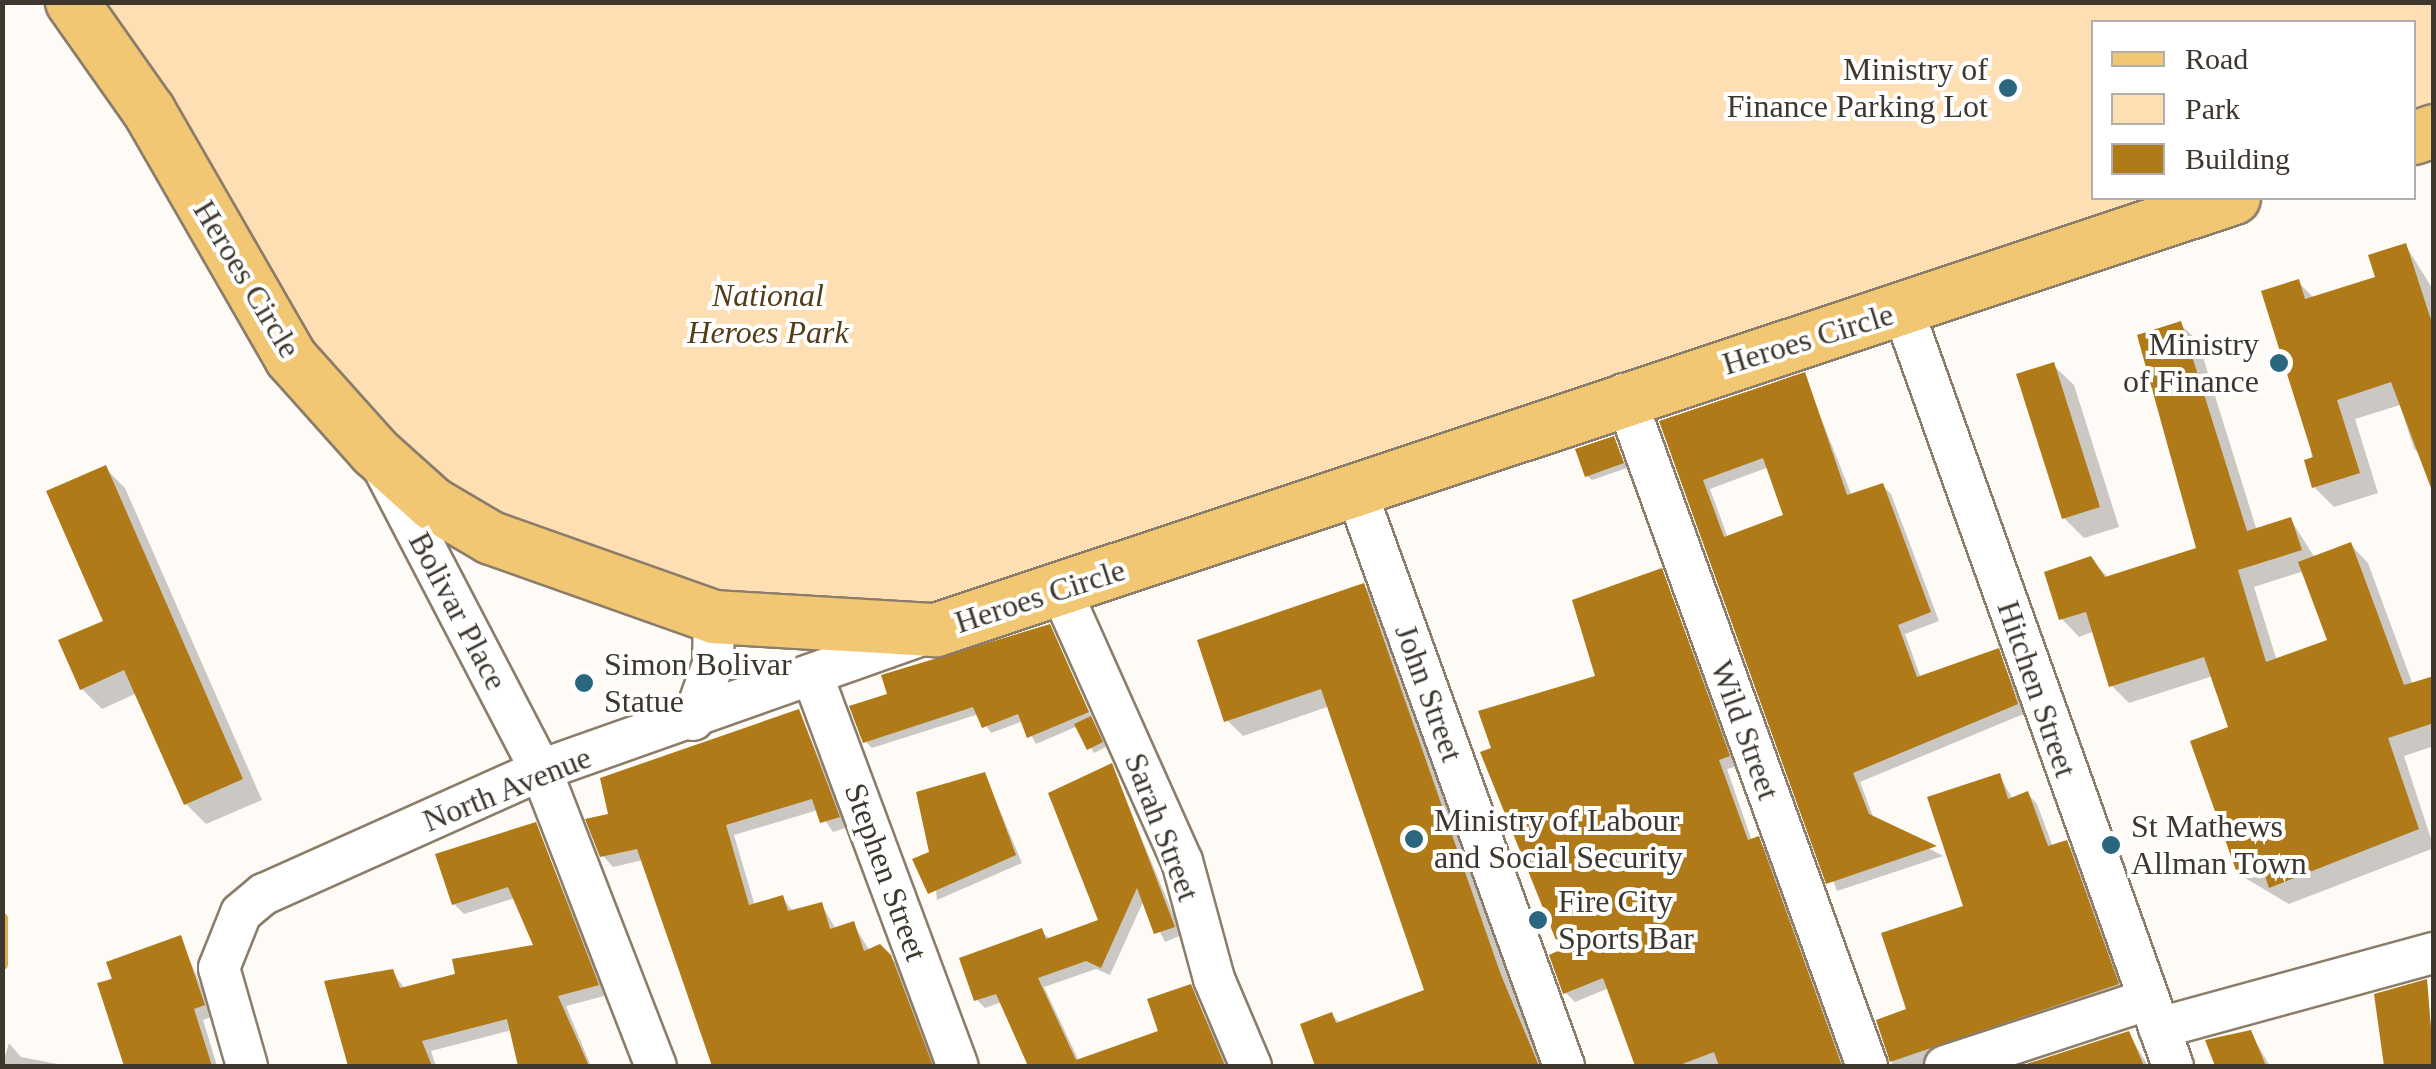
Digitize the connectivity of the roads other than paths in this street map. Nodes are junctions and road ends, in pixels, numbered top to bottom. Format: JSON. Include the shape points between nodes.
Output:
{"nodes":[{"id":1,"x":72,"y":2,"type":"edge"},
{"id":2,"x":2228,"y":200,"type":"edge"},
{"id":3,"x":1903,"y":310,"type":"junction"},
{"id":4,"x":1624,"y":394,"type":"junction"},
{"id":5,"x":376,"y":452,"type":"junction"},
{"id":6,"x":1355,"y":488,"type":"junction"},
{"id":7,"x":492,"y":538,"type":"junction"},
{"id":8,"x":1062,"y":591,"type":"junction"},
{"id":9,"x":452,"y":598,"type":"junction"},
{"id":10,"x":714,"y":617,"type":"junction"},
{"id":11,"x":936,"y":630,"type":"junction"},
{"id":12,"x":813,"y":677,"type":"junction"},
{"id":13,"x":693,"y":720,"type":"junction"},
{"id":14,"x":541,"y":770,"type":"junction"},
{"id":15,"x":2434,"y":953,"type":"edge"},
{"id":16,"x":2153,"y":1014,"type":"junction"},
{"id":17,"x":247,"y":1066,"type":"edge"},
{"id":18,"x":656,"y":1066,"type":"edge"},
{"id":19,"x":958,"y":1066,"type":"edge"},
{"id":20,"x":1250,"y":1066,"type":"edge"},
{"id":21,"x":1564,"y":1066,"type":"edge"},
{"id":22,"x":1867,"y":1066,"type":"edge"},
{"id":23,"x":1945,"y":1066,"type":"edge"},
{"id":24,"x":2174,"y":1066,"type":"edge"}],
"edges":[{"from":1,"to":5,"type":"main road","name":"Heroes Circle","via":[[149,112],[291,358]]},
{"from":2,"to":3,"type":"main road","name":"Heroes Circle"},
{"from":3,"to":4,"type":"main road","name":"Heroes Circle"},
{"from":3,"to":16,"type":"street","name":"Hitchen Street"},
{"from":4,"to":6,"type":"main road","name":"Heroes Circle"},
{"from":4,"to":22,"type":"street","name":"Wild Street"},
{"from":5,"to":7,"type":"main road","name":"Heroes Circle","via":[[433,504]]},
{"from":5,"to":9,"type":"street","name":"Bolivar Place"},
{"from":6,"to":8,"type":"main road","name":"Heroes Circle"},
{"from":6,"to":21,"type":"street","name":"John Street"},
{"from":7,"to":9,"type":"street","via":[[463,555]]},
{"from":7,"to":10,"type":"main road","name":"Heroes Circle"},
{"from":8,"to":11,"type":"main road","name":"Heroes Circle"},
{"from":8,"to":20,"type":"street","name":"Sarah Street","via":[[1182,862],[1214,979]]},
{"from":9,"to":14,"type":"street","name":"Bolivar Place"},
{"from":10,"to":11,"type":"main road","name":"Heroes Circle"},
{"from":10,"to":13,"type":"street","via":[[714,664]]},
{"from":11,"to":12,"type":"street","name":"North Avenue"},
{"from":12,"to":13,"type":"street","name":"North Avenue"},
{"from":12,"to":19,"type":"street","name":"Stephen Street"},
{"from":13,"to":14,"type":"street","name":"North Avenue"},
{"from":14,"to":17,"type":"street","name":"North Avenue","via":[[296,879],[241,913],[218,968]]},
{"from":14,"to":18,"type":"street","name":"Bolivar Place"},
{"from":15,"to":16,"type":"street"},
{"from":16,"to":23,"type":"street"},
{"from":16,"to":24,"type":"street","name":"Hitchen Street"}]}
